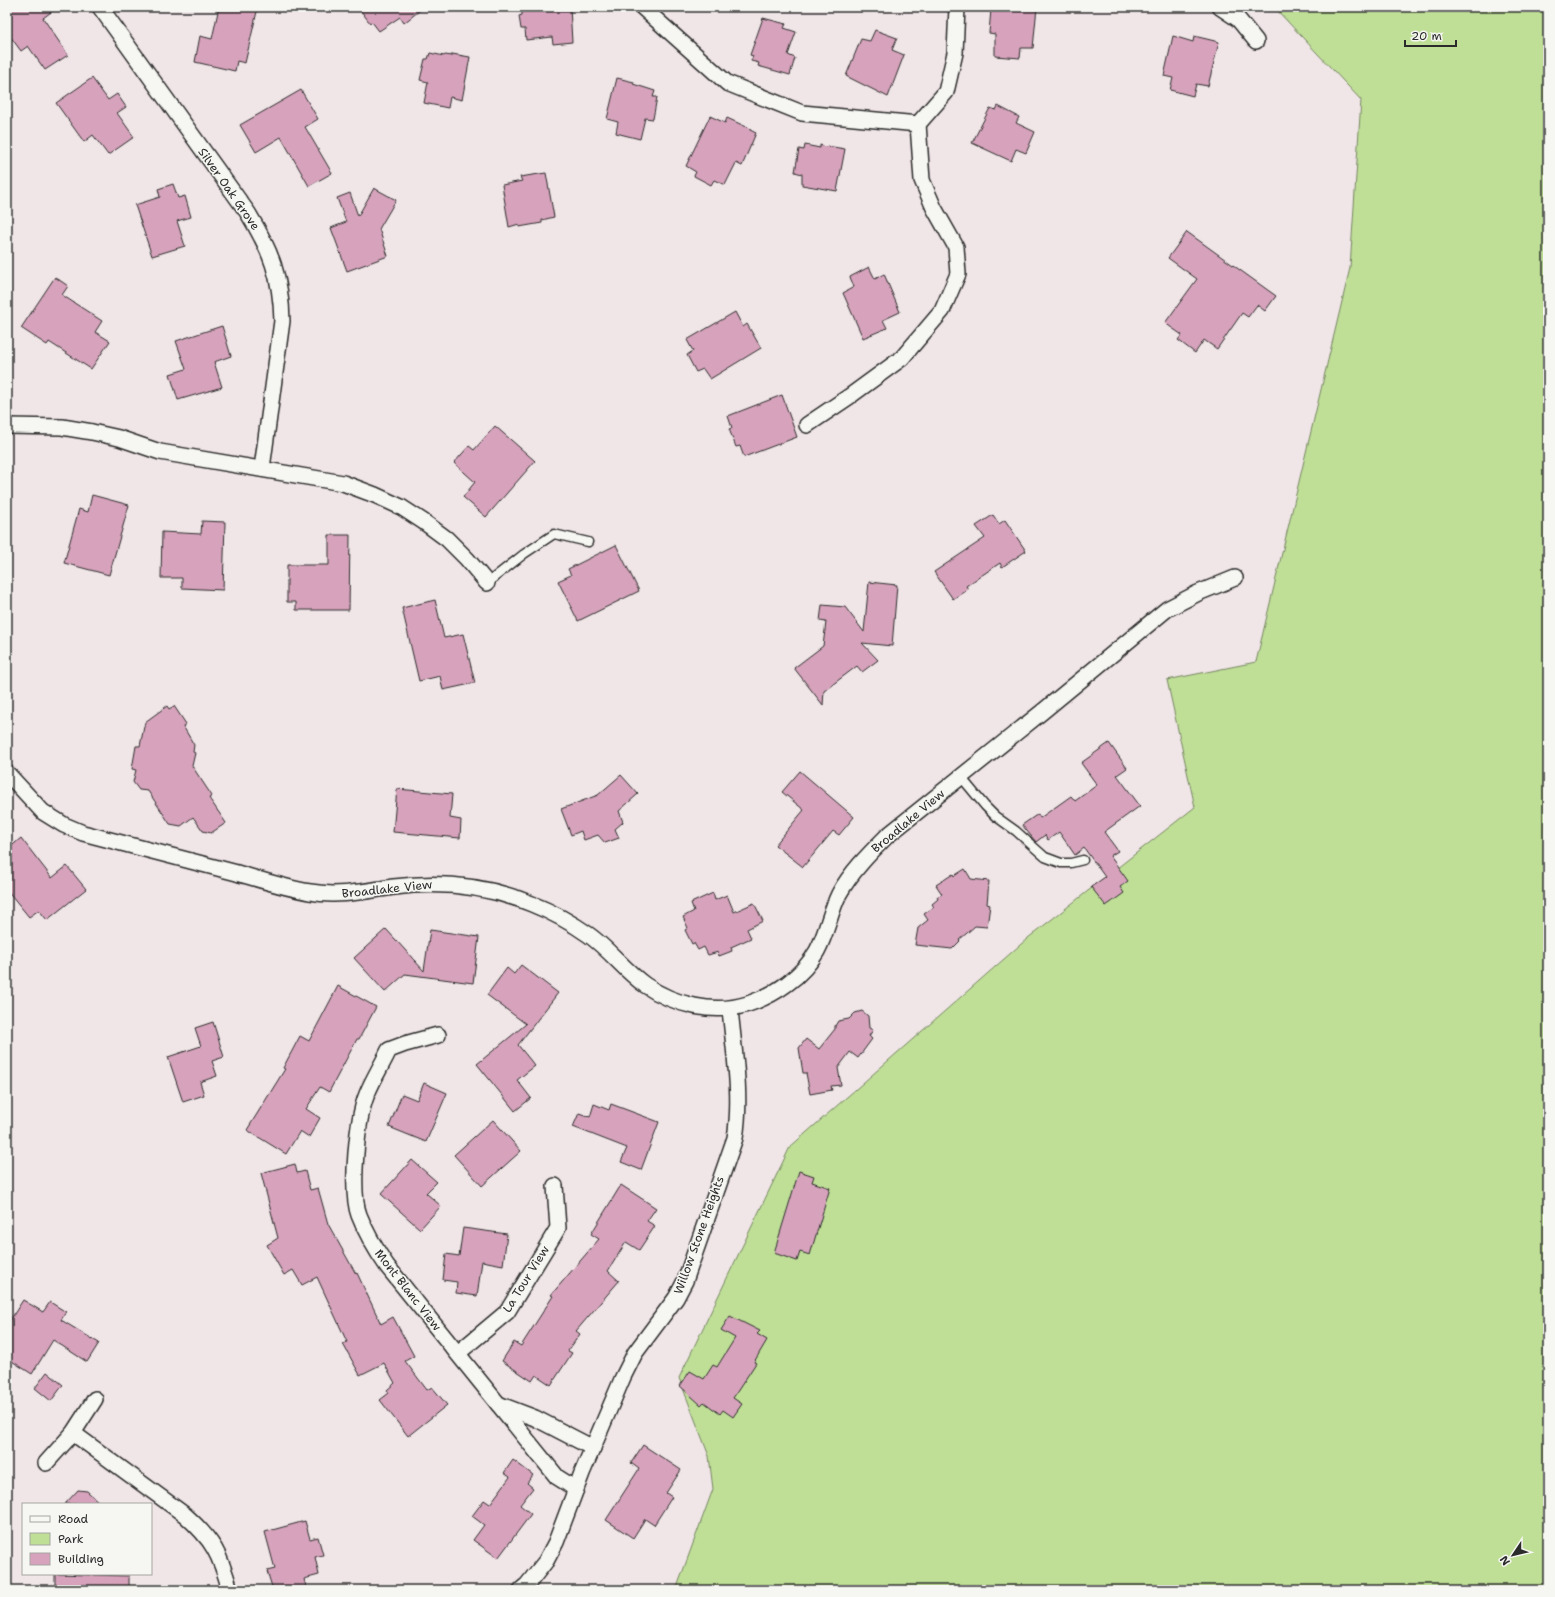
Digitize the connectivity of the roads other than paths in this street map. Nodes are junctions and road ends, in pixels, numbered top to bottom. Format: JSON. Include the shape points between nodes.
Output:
{"nodes":[{"id":1,"x":100,"y":7,"type":"edge"},
{"id":2,"x":642,"y":7,"type":"edge"},
{"id":3,"x":957,"y":7,"type":"edge"},
{"id":4,"x":1220,"y":7,"type":"edge"},
{"id":5,"x":1256,"y":40,"type":"dead end"},
{"id":6,"x":918,"y":124,"type":"junction"},
{"id":7,"x":807,"y":425,"type":"dead end"},
{"id":8,"x":7,"y":426,"type":"edge"},
{"id":9,"x":262,"y":468,"type":"junction"},
{"id":10,"x":588,"y":542,"type":"dead end"},
{"id":11,"x":1235,"y":578,"type":"dead end"},
{"id":12,"x":486,"y":583,"type":"joint"},
{"id":13,"x":7,"y":774,"type":"edge"},
{"id":14,"x":961,"y":777,"type":"junction"},
{"id":15,"x":1083,"y":860,"type":"dead end"},
{"id":16,"x":730,"y":1009,"type":"junction"},
{"id":17,"x":438,"y":1035,"type":"dead end"},
{"id":18,"x":554,"y":1186,"type":"dead end"},
{"id":19,"x":458,"y":1353,"type":"junction"},
{"id":20,"x":95,"y":1399,"type":"dead end"},
{"id":21,"x":497,"y":1404,"type":"junction"},
{"id":22,"x":72,"y":1433,"type":"junction"},
{"id":23,"x":593,"y":1448,"type":"junction"},
{"id":24,"x":46,"y":1462,"type":"dead end"},
{"id":25,"x":576,"y":1489,"type":"junction"},
{"id":26,"x":230,"y":1590,"type":"edge"},
{"id":27,"x":520,"y":1590,"type":"edge"}],
"edges":[{"from":1,"to":9,"type":"street","name":"Silver Oak Grove","via":[[248,213],[271,256],[279,280],[282,321]]},
{"from":2,"to":6,"type":"street","via":[[727,83],[802,113]]},
{"from":3,"to":6,"type":"street","via":[[955,53],[946,92]]},
{"from":4,"to":5,"type":"street","via":[[1238,19]]},
{"from":6,"to":7,"type":"street","via":[[922,180],[956,247],[958,274],[942,311],[902,358]]},
{"from":8,"to":9,"type":"street","via":[[70,428],[118,438],[160,452]]},
{"from":9,"to":12,"type":"street","via":[[343,483],[401,507],[447,539]]},
{"from":10,"to":12,"type":"lane","via":[[554,534]]},
{"from":11,"to":14,"type":"street","name":"Broadlake View","via":[[1167,609]]},
{"from":13,"to":16,"type":"street","name":"Broadlake View","via":[[43,812],[83,833],[310,892],[352,894],[432,884],[485,889],[509,896],[553,913],[590,936],[645,985],[666,996],[686,1004]]},
{"from":14,"to":15,"type":"lane","via":[[995,816],[1045,857],[1061,863]]},
{"from":14,"to":16,"type":"street","name":"Broadlake View","via":[[869,853],[840,894],[817,951],[805,966],[787,984],[770,994]]},
{"from":16,"to":23,"type":"street","name":"Willow Stone Heights","via":[[738,1099],[735,1138],[685,1281],[676,1298],[635,1352]]},
{"from":17,"to":19,"type":"street","name":"Mont Blanc View","via":[[389,1050],[366,1095],[358,1130],[355,1196],[358,1214],[387,1266]]},
{"from":18,"to":19,"type":"street","name":"La Tour View","via":[[558,1228],[507,1312]]},
{"from":19,"to":21,"type":"street","name":"Mont Blanc View"},
{"from":20,"to":22,"type":"street"},
{"from":21,"to":23,"type":"street","via":[[535,1418]]},
{"from":21,"to":25,"type":"street","name":"Mont Blanc View","via":[[557,1477]]},
{"from":22,"to":24,"type":"street"},
{"from":22,"to":26,"type":"street","via":[[185,1514],[201,1529],[216,1550]]},
{"from":23,"to":25,"type":"street","name":"Willow Stone Heights"},
{"from":25,"to":27,"type":"street","name":"Willow Stone Heights","via":[[546,1561]]}]}
